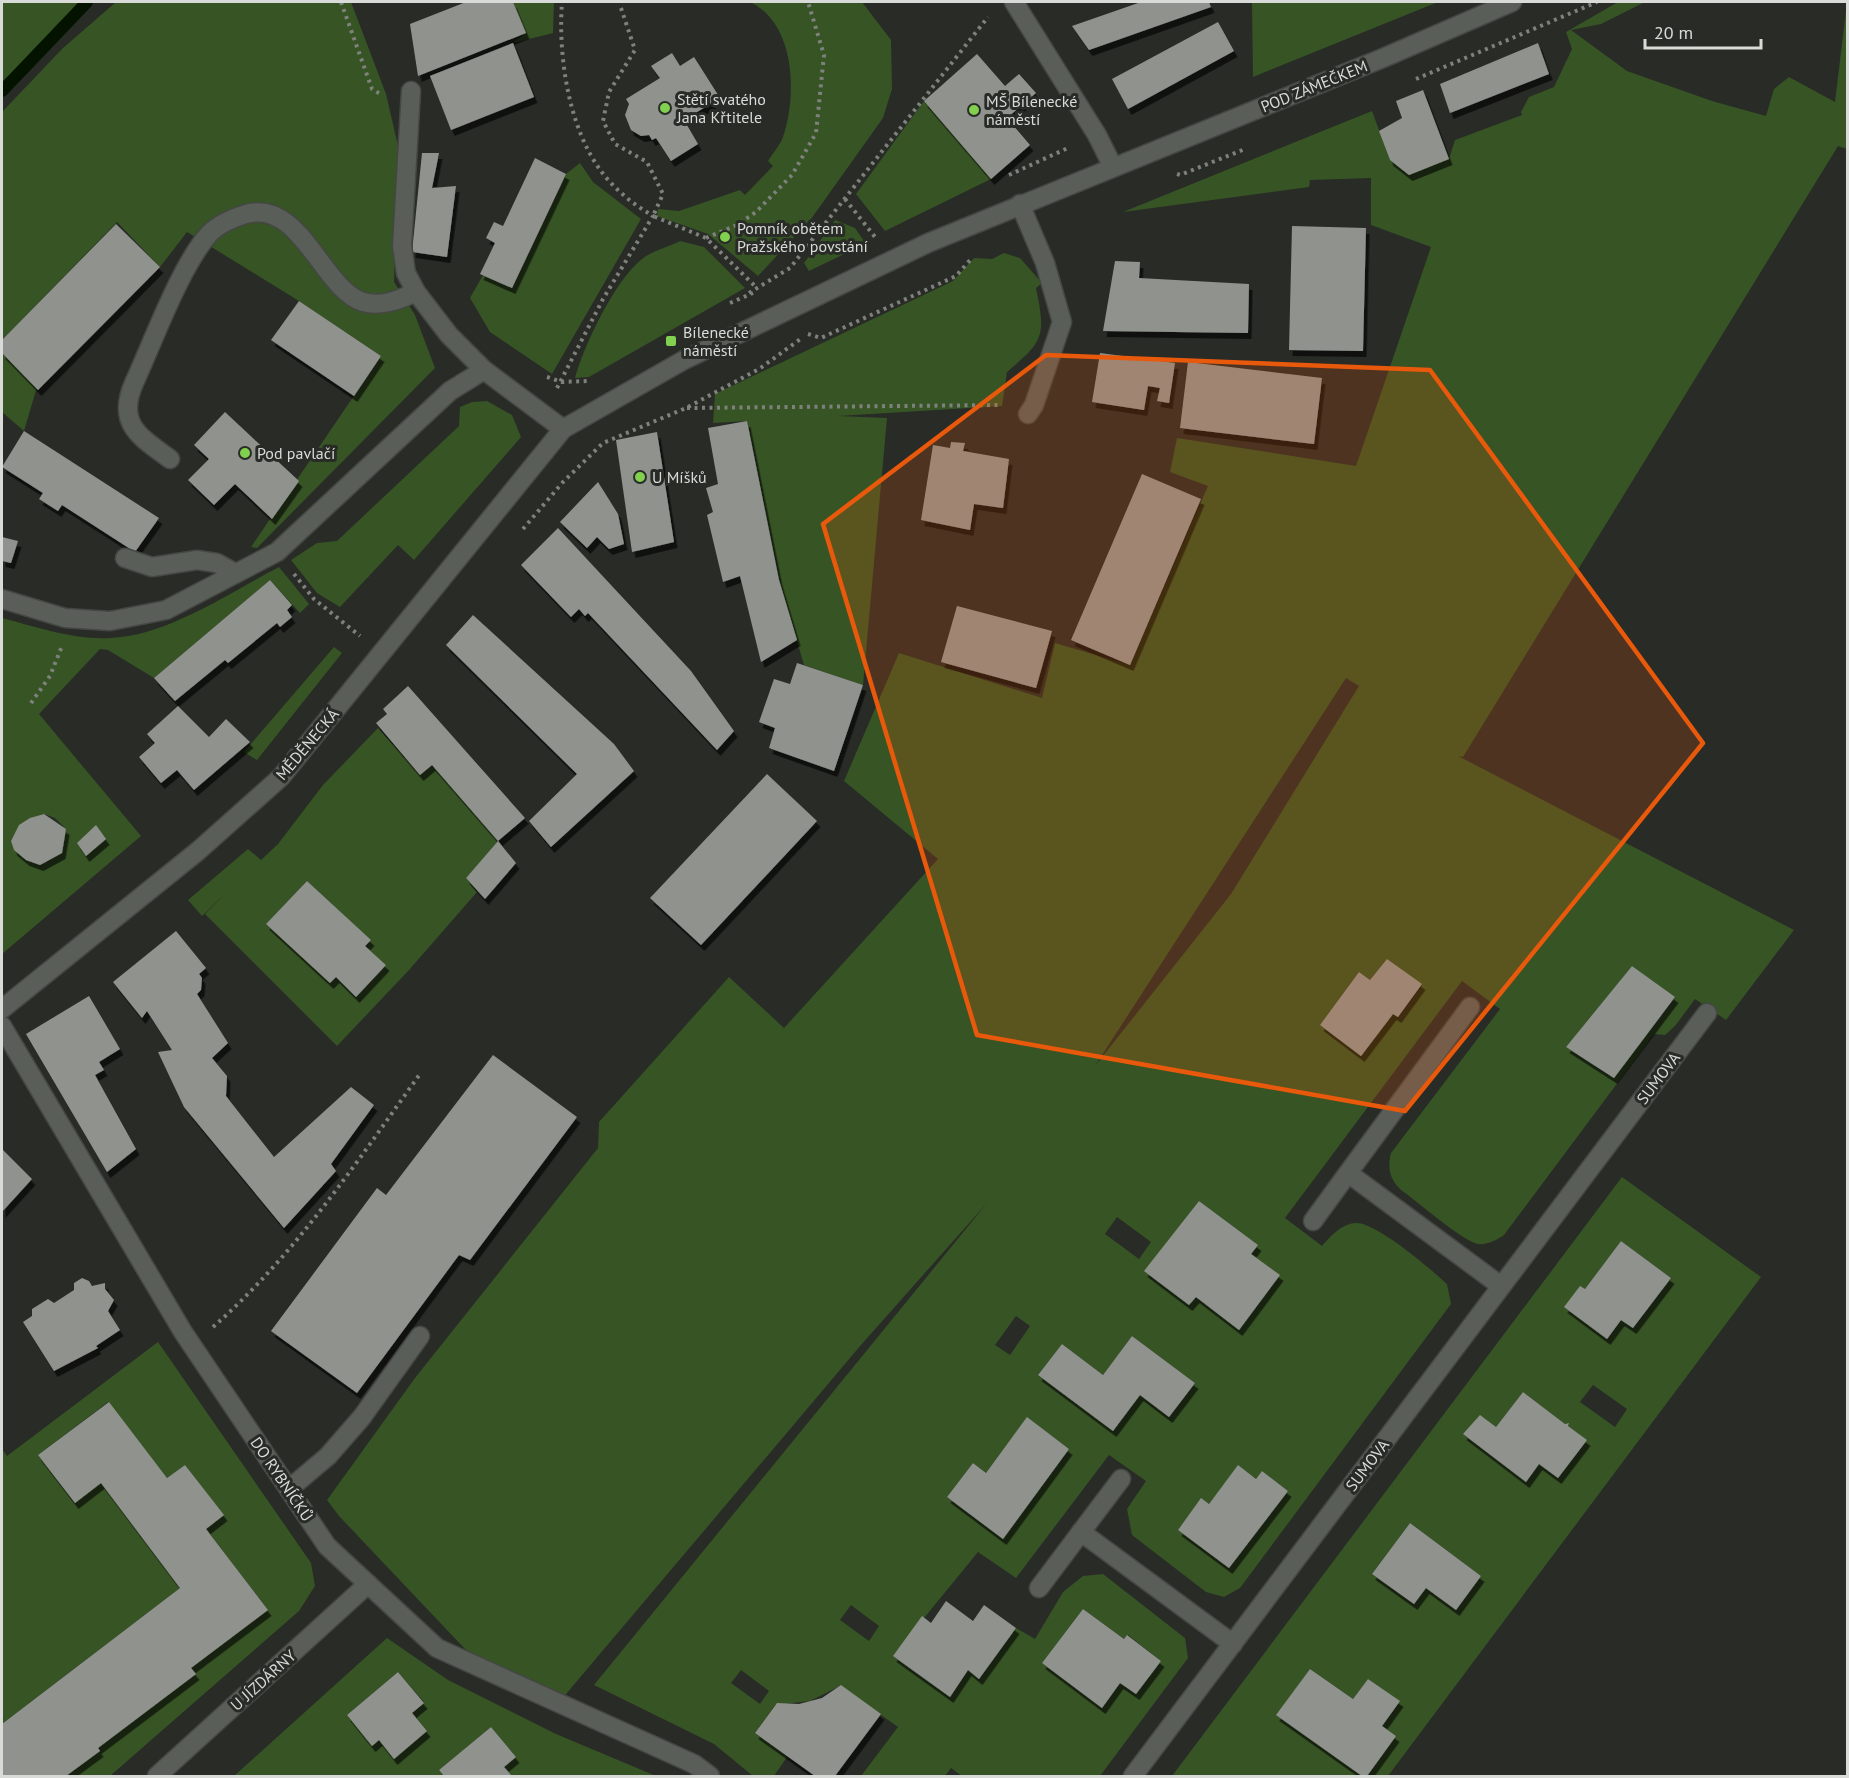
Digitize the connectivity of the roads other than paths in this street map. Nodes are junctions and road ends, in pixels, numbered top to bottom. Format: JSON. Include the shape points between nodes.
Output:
{"nodes":[{"id":1,"x":1014,"y":2,"type":"edge"},
{"id":2,"x":1512,"y":2,"type":"edge"},
{"id":3,"x":411,"y":91,"type":"dead end"},
{"id":4,"x":1113,"y":167,"type":"junction"},
{"id":5,"x":1020,"y":204,"type":"junction"},
{"id":6,"x":416,"y":292,"type":"junction"},
{"id":7,"x":484,"y":370,"type":"junction"},
{"id":8,"x":1031,"y":409,"type":"road end"},
{"id":9,"x":563,"y":429,"type":"junction"},
{"id":10,"x":170,"y":459,"type":"dead end"},
{"id":11,"x":125,"y":558,"type":"dead end"},
{"id":12,"x":236,"y":573,"type":"junction"},
{"id":13,"x":2,"y":599,"type":"edge"},
{"id":14,"x":1470,"y":1007,"type":"dead end"},
{"id":15,"x":2,"y":1009,"type":"edge"},
{"id":16,"x":1707,"y":1013,"type":"dead end"},
{"id":17,"x":2,"y":1026,"type":"edge"},
{"id":18,"x":1348,"y":1173,"type":"junction"},
{"id":19,"x":1313,"y":1221,"type":"dead end"},
{"id":20,"x":1501,"y":1286,"type":"junction"},
{"id":21,"x":420,"y":1336,"type":"dead end"},
{"id":22,"x":1121,"y":1479,"type":"dead end"},
{"id":23,"x":289,"y":1489,"type":"junction"},
{"id":24,"x":1081,"y":1532,"type":"junction"},
{"id":25,"x":368,"y":1584,"type":"junction"},
{"id":26,"x":1039,"y":1588,"type":"dead end"},
{"id":27,"x":1233,"y":1644,"type":"junction"},
{"id":28,"x":157,"y":1776,"type":"edge"},
{"id":29,"x":710,"y":1776,"type":"edge"},
{"id":30,"x":1133,"y":1776,"type":"edge"}],
"edges":[{"from":1,"to":4,"type":"street"},
{"from":2,"to":4,"type":"street","name":"POD ZÁMEČKEM"},
{"from":3,"to":6,"type":"street","via":[[402,246],[406,273]]},
{"from":4,"to":5,"type":"street"},
{"from":5,"to":8,"type":"street","via":[[1045,263],[1062,322]]},
{"from":5,"to":9,"type":"street","via":[[928,243],[684,360]]},
{"from":6,"to":7,"type":"street","via":[[449,335]]},
{"from":6,"to":10,"type":"street","via":[[396,302],[362,302],[347,291],[284,218],[256,211],[231,218],[211,232],[190,261],[129,394],[127,419],[139,436]]},
{"from":7,"to":9,"type":"street"},
{"from":7,"to":12,"type":"street","via":[[450,391],[277,552]]},
{"from":9,"to":15,"type":"street","name":"MĚDĚNECKÁ","via":[[280,777],[198,851]]},
{"from":11,"to":12,"type":"street","via":[[152,567],[197,561],[217,563]]},
{"from":12,"to":13,"type":"street","via":[[166,610],[110,621],[65,618]]},
{"from":14,"to":18,"type":"street"},
{"from":16,"to":20,"type":"street","name":"SUMOVA"},
{"from":17,"to":23,"type":"street","name":"DO RYBNÍČKŮ","via":[[192,1345]]},
{"from":18,"to":19,"type":"street"},
{"from":18,"to":20,"type":"street"},
{"from":20,"to":27,"type":"street","name":"SUMOVA"},
{"from":21,"to":23,"type":"street","via":[[328,1456]]},
{"from":22,"to":24,"type":"street"},
{"from":23,"to":25,"type":"street","name":"DO RYBNÍČKŮ","via":[[327,1546]]},
{"from":24,"to":26,"type":"street"},
{"from":24,"to":27,"type":"street"},
{"from":25,"to":28,"type":"street","name":"U JÍZDÁRNY"},
{"from":25,"to":29,"type":"street","name":"DO RYBNÍČKŮ","via":[[437,1648],[694,1764]]},
{"from":27,"to":30,"type":"street","name":"SUMOVA"}]}
